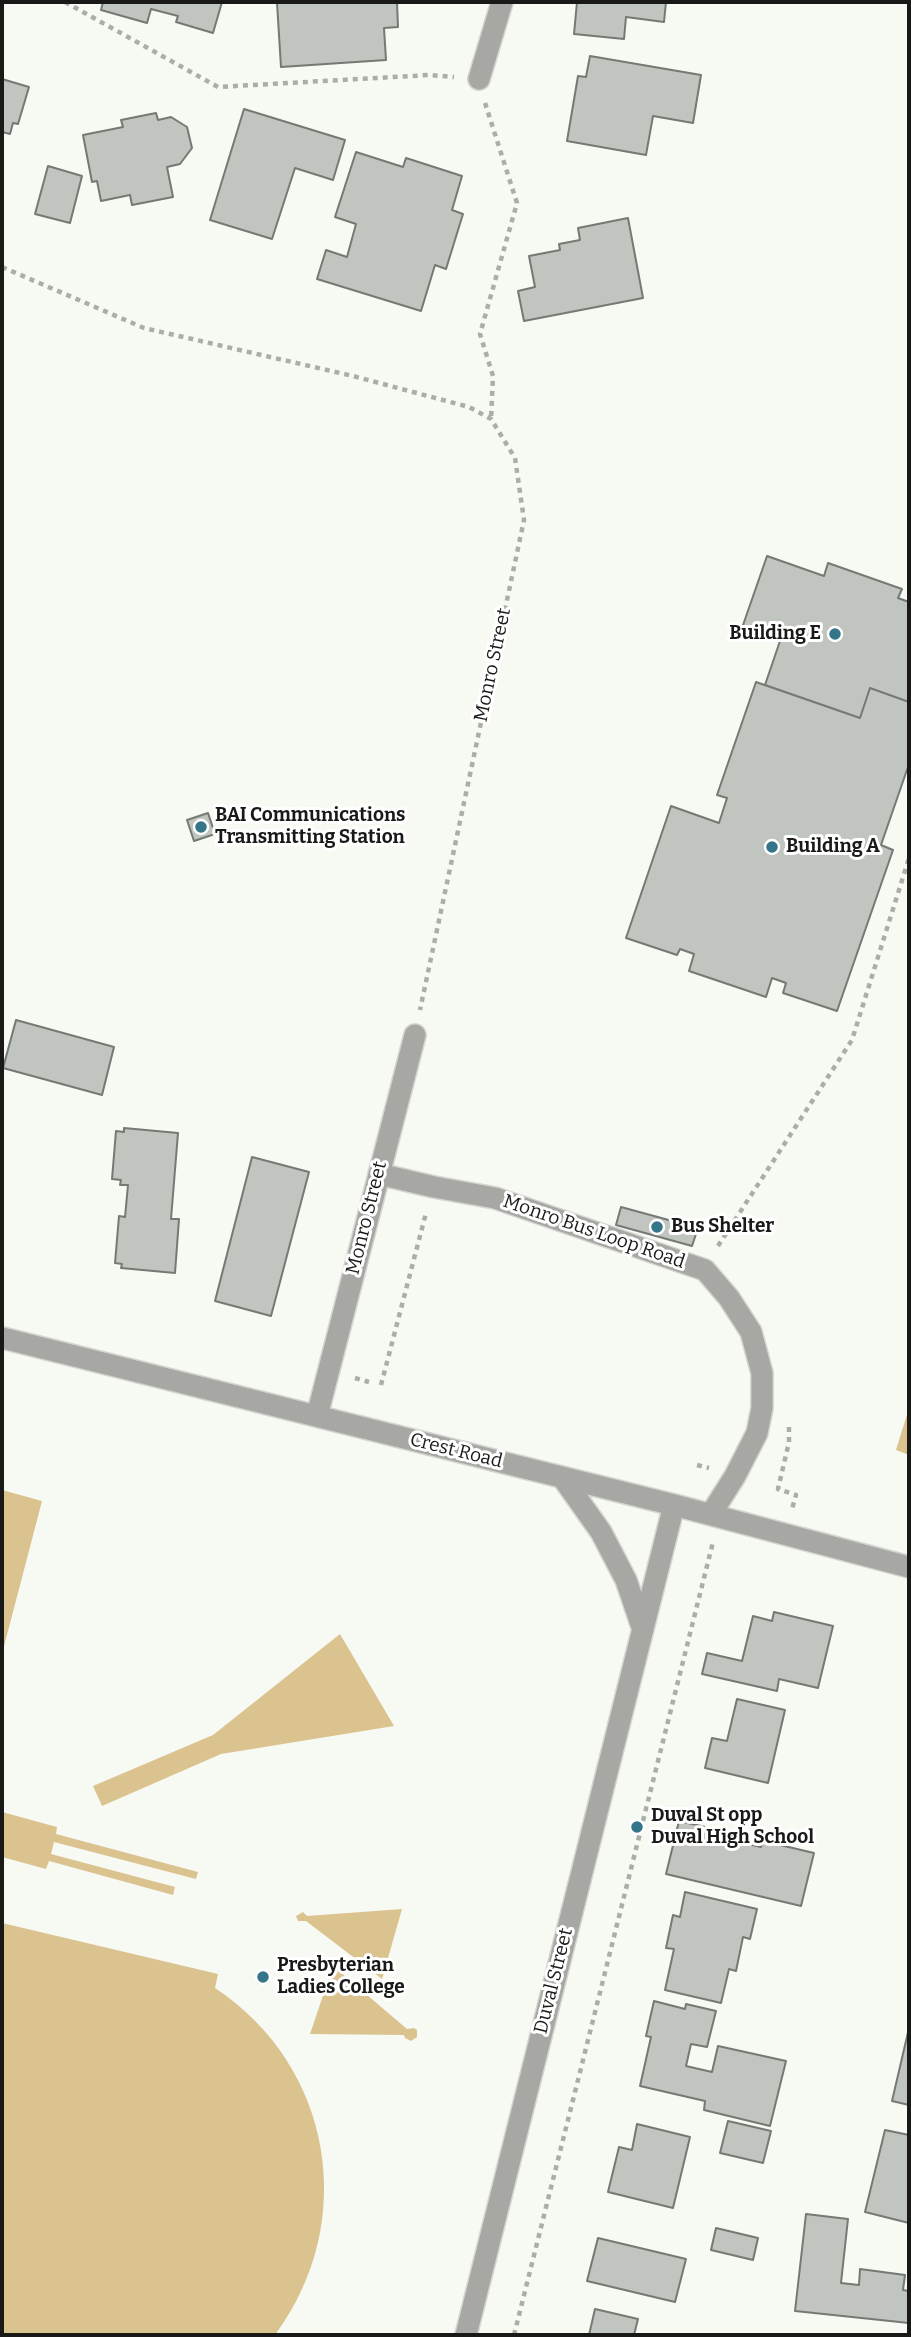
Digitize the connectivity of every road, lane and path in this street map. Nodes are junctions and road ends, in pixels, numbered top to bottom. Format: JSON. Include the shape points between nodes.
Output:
{"nodes":[{"id":1,"x":65,"y":2,"type":"edge"},
{"id":2,"x":502,"y":2,"type":"edge"},
{"id":3,"x":429,"y":75,"type":"dead end"},
{"id":4,"x":479,"y":79,"type":"dead end"},
{"id":5,"x":488,"y":117,"type":"dead end"},
{"id":6,"x":2,"y":267,"type":"edge"},
{"id":7,"x":491,"y":419,"type":"junction"},
{"id":8,"x":909,"y":858,"type":"edge"},
{"id":9,"x":415,"y":1035,"type":"joint"},
{"id":10,"x":379,"y":1174,"type":"junction"},
{"id":11,"x":427,"y":1212,"type":"dead end"},
{"id":12,"x":716,"y":1249,"type":"dead end"},
{"id":13,"x":2,"y":1338,"type":"edge"},
{"id":14,"x":381,"y":1385,"type":"dead end"},
{"id":15,"x":317,"y":1416,"type":"junction"},
{"id":16,"x":562,"y":1477,"type":"junction"},
{"id":17,"x":674,"y":1505,"type":"junction"},
{"id":18,"x":711,"y":1514,"type":"junction"},
{"id":19,"x":712,"y":1549,"type":"dead end"},
{"id":20,"x":909,"y":1567,"type":"edge"},
{"id":21,"x":642,"y":1627,"type":"junction"},
{"id":22,"x":466,"y":2335,"type":"edge"},
{"id":23,"x":514,"y":2335,"type":"edge"}],
"edges":[{"from":1,"to":3,"type":"path","via":[[218,87]]},
{"from":2,"to":4,"type":"street"},
{"from":5,"to":7,"type":"path","via":[[517,203],[480,334],[493,376]]},
{"from":6,"to":7,"type":"path","via":[[144,328],[469,407]]},
{"from":7,"to":9,"type":"path","name":"Monro Street","via":[[515,458],[524,520]]},
{"from":8,"to":12,"type":"path","via":[[852,1040]]},
{"from":9,"to":10,"type":"street","name":"Monro Street"},
{"from":10,"to":15,"type":"street","name":"Monro Street"},
{"from":10,"to":18,"type":"street","name":"Monro Bus Loop Road","via":[[495,1198],[705,1270],[751,1332],[762,1373],[757,1433]]},
{"from":11,"to":14,"type":"path"},
{"from":13,"to":15,"type":"street","name":"Crest Road"},
{"from":15,"to":16,"type":"street","name":"Crest Road"},
{"from":16,"to":17,"type":"street","name":"Crest Road"},
{"from":16,"to":21,"type":"street","via":[[607,1544],[626,1580]]},
{"from":17,"to":18,"type":"street","name":"Crest Road"},
{"from":17,"to":21,"type":"street","name":"Duval Street"},
{"from":18,"to":20,"type":"street","name":"Crest Road"},
{"from":19,"to":23,"type":"path"},
{"from":21,"to":22,"type":"street","name":"Duval Street"}]}
